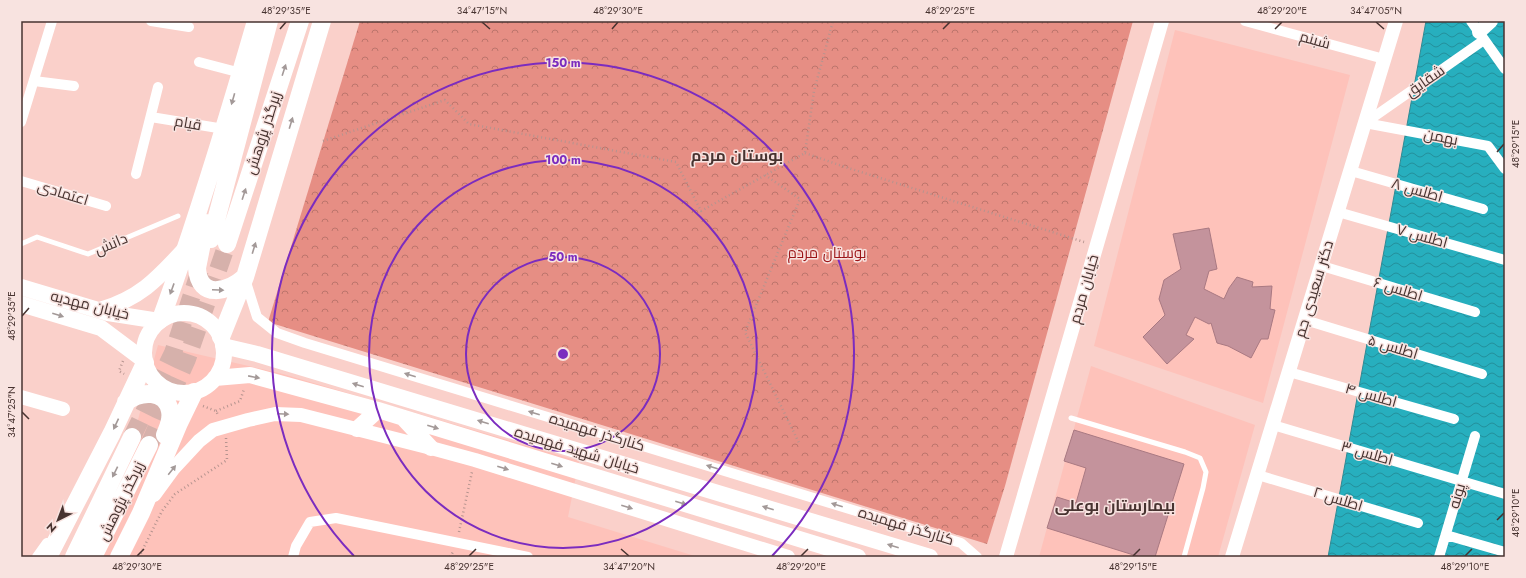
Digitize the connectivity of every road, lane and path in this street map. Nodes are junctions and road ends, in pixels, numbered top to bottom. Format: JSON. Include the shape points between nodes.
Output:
{"nodes":[{"id":1,"x":52,"y":21,"type":"edge"},
{"id":2,"x":152,"y":21,"type":"edge"},
{"id":3,"x":256,"y":21,"type":"edge"},
{"id":4,"x":269,"y":21,"type":"edge"},
{"id":5,"x":300,"y":21,"type":"edge"},
{"id":6,"x":322,"y":21,"type":"edge"},
{"id":7,"x":833,"y":21,"type":"edge"},
{"id":8,"x":1162,"y":21,"type":"edge"},
{"id":9,"x":1245,"y":21,"type":"edge"},
{"id":10,"x":1396,"y":21,"type":"edge"},
{"id":11,"x":1491,"y":21,"type":"edge"},
{"id":12,"x":189,"y":27,"type":"dead end"},
{"id":13,"x":1478,"y":31,"type":"edge"},
{"id":14,"x":1384,"y":59,"type":"junction"},
{"id":15,"x":199,"y":62,"type":"dead end"},
{"id":16,"x":1505,"y":69,"type":"edge"},
{"id":17,"x":241,"y":73,"type":"junction"},
{"id":18,"x":34,"y":81,"type":"junction"},
{"id":19,"x":74,"y":86,"type":"dead end"},
{"id":20,"x":158,"y":88,"type":"dead end"},
{"id":21,"x":151,"y":117,"type":"junction"},
{"id":22,"x":21,"y":122,"type":"edge"},
{"id":23,"x":1365,"y":123,"type":"junction"},
{"id":24,"x":224,"y":129,"type":"junction"},
{"id":25,"x":323,"y":141,"type":"dead end"},
{"id":26,"x":217,"y":153,"type":"junction"},
{"id":27,"x":805,"y":153,"type":"junction"},
{"id":28,"x":1505,"y":169,"type":"edge"},
{"id":29,"x":1351,"y":171,"type":"junction"},
{"id":30,"x":136,"y":174,"type":"dead end"},
{"id":31,"x":765,"y":175,"type":"junction"},
{"id":32,"x":21,"y":181,"type":"edge"},
{"id":33,"x":106,"y":206,"type":"dead end"},
{"id":34,"x":1483,"y":209,"type":"dead end"},
{"id":35,"x":1338,"y":212,"type":"junction"},
{"id":36,"x":178,"y":216,"type":"dead end"},
{"id":37,"x":21,"y":244,"type":"edge"},
{"id":38,"x":1096,"y":246,"type":"junction"},
{"id":39,"x":188,"y":247,"type":"junction"},
{"id":40,"x":1505,"y":260,"type":"edge"},
{"id":41,"x":1322,"y":266,"type":"junction"},
{"id":42,"x":245,"y":277,"type":"junction"},
{"id":43,"x":21,"y":287,"type":"edge"},
{"id":44,"x":21,"y":304,"type":"edge"},
{"id":45,"x":98,"y":310,"type":"junction"},
{"id":46,"x":1475,"y":312,"type":"dead end"},
{"id":47,"x":160,"y":320,"type":"junction"},
{"id":48,"x":1305,"y":320,"type":"junction"},
{"id":49,"x":222,"y":341,"type":"junction"},
{"id":50,"x":145,"y":362,"type":"junction"},
{"id":51,"x":1289,"y":372,"type":"junction"},
{"id":52,"x":1482,"y":374,"type":"dead end"},
{"id":53,"x":215,"y":378,"type":"junction"},
{"id":54,"x":194,"y":392,"type":"junction"},
{"id":55,"x":21,"y":397,"type":"edge"},
{"id":56,"x":126,"y":402,"type":"junction"},
{"id":57,"x":63,"y":409,"type":"dead end"},
{"id":58,"x":378,"y":410,"type":"junction"},
{"id":59,"x":403,"y":418,"type":"junction"},
{"id":60,"x":1071,"y":418,"type":"dead end"},
{"id":61,"x":1454,"y":419,"type":"dead end"},
{"id":62,"x":1273,"y":425,"type":"junction"},
{"id":63,"x":357,"y":429,"type":"junction"},
{"id":64,"x":1475,"y":436,"type":"dead end"},
{"id":65,"x":132,"y":437,"type":"tunnel mouth"},
{"id":66,"x":149,"y":445,"type":"tunnel mouth"},
{"id":67,"x":800,"y":445,"type":"dead end"},
{"id":68,"x":431,"y":448,"type":"junction"},
{"id":69,"x":475,"y":460,"type":"junction"},
{"id":70,"x":1258,"y":474,"type":"junction"},
{"id":71,"x":155,"y":481,"type":"junction"},
{"id":72,"x":1461,"y":481,"type":"junction"},
{"id":73,"x":1505,"y":494,"type":"edge"},
{"id":74,"x":79,"y":497,"type":"junction"},
{"id":75,"x":142,"y":513,"type":"junction"},
{"id":76,"x":1418,"y":523,"type":"dead end"},
{"id":77,"x":1446,"y":535,"type":"junction"},
{"id":78,"x":456,"y":543,"type":"junction"},
{"id":79,"x":1505,"y":552,"type":"edge"},
{"id":80,"x":1236,"y":556,"type":"edge"},
{"id":81,"x":37,"y":557,"type":"edge"},
{"id":82,"x":48,"y":557,"type":"edge"},
{"id":83,"x":74,"y":557,"type":"edge"},
{"id":84,"x":93,"y":557,"type":"edge"},
{"id":85,"x":119,"y":557,"type":"edge"},
{"id":86,"x":293,"y":557,"type":"edge"},
{"id":87,"x":450,"y":557,"type":"edge"},
{"id":88,"x":528,"y":557,"type":"edge"},
{"id":89,"x":788,"y":557,"type":"edge"},
{"id":90,"x":858,"y":557,"type":"edge"},
{"id":91,"x":930,"y":557,"type":"edge"},
{"id":92,"x":977,"y":557,"type":"edge"},
{"id":93,"x":1006,"y":557,"type":"edge"},
{"id":94,"x":1184,"y":557,"type":"edge"},
{"id":95,"x":1439,"y":557,"type":"edge"}],
"edges":[{"from":1,"to":18,"type":"street"},
{"from":2,"to":12,"type":"street"},
{"from":3,"to":17,"type":"highway"},
{"from":4,"to":5,"type":"highway","name":"زیرگذر پژوهش","one_way":true,"via":[[219,242]]},
{"from":42,"to":6,"type":"highway","one_way":true},
{"from":7,"to":27,"type":"path","via":[[814,91]]},
{"from":8,"to":38,"type":"street","name":"خیابان مردم"},
{"from":9,"to":14,"type":"street","name":"شبنم"},
{"from":10,"to":14,"type":"street","name":"دکتر سعیدی جم"},
{"from":11,"to":13,"type":"street"},
{"from":13,"to":16,"type":"street"},
{"from":13,"to":23,"type":"street","name":"شقایق"},
{"from":14,"to":23,"type":"street","name":"دکتر سعیدی جم"},
{"from":15,"to":17,"type":"street"},
{"from":17,"to":24,"type":"highway","one_way":true},
{"from":18,"to":19,"type":"street"},
{"from":18,"to":22,"type":"street"},
{"from":20,"to":21,"type":"street"},
{"from":21,"to":24,"type":"street","name":"قیام"},
{"from":21,"to":30,"type":"street"},
{"from":23,"to":28,"type":"street","name":"بهمن","via":[[1488,146]]},
{"from":23,"to":29,"type":"street","name":"دکتر سعیدی جم"},
{"from":24,"to":26,"type":"highway"},
{"from":25,"to":31,"type":"path","via":[[445,100],[469,124],[676,162],[701,211]]},
{"from":26,"to":39,"type":"highway"},
{"from":26,"to":42,"type":"highway","one_way":true,"via":[[198,275],[207,289],[217,291],[232,287]]},
{"from":27,"to":31,"type":"path"},
{"from":27,"to":38,"type":"path"},
{"from":29,"to":34,"type":"street","name":"اطلس ۸"},
{"from":29,"to":35,"type":"street","name":"دکتر سعیدی جم"},
{"from":31,"to":67,"type":"path","via":[[800,199],[745,332]]},
{"from":32,"to":33,"type":"street","name":"اعتمادی"},
{"from":35,"to":40,"type":"street","name":"اطلس ۷"},
{"from":35,"to":41,"type":"street","name":"دکتر سعیدی جم"},
{"from":36,"to":37,"type":"lane","name":"دانش","via":[[88,254],[37,237]]},
{"from":38,"to":93,"type":"street","name":"خیابان مردم"},
{"from":39,"to":45,"type":"main road","via":[[146,288],[122,302]]},
{"from":39,"to":47,"type":"highway","one_way":true},
{"from":41,"to":46,"type":"street","name":"اطلس ۶"},
{"from":41,"to":48,"type":"street","name":"دکتر سعیدی جم"},
{"from":42,"to":49,"type":"highway"},
{"from":92,"to":42,"type":"street","name":"کنارگذر فهمیده","one_way":true,"via":[[962,543],[277,333],[257,317]]},
{"from":43,"to":45,"type":"main road","name":"خیابان مهدیه"},
{"from":44,"to":50,"type":"main road","name":"خیابان مهدیه","one_way":true,"via":[[101,328]]},
{"from":45,"to":47,"type":"main road","name":"خیابان مهدیه"},
{"from":47,"to":49,"type":"main road","via":[[185,312],[198,315],[209,321]]},
{"from":47,"to":50,"type":"main road","via":[[146,339]]},
{"from":48,"to":51,"type":"street","name":"دکتر سعیدی جم"},
{"from":48,"to":52,"type":"street","name":"اطلس ۵"},
{"from":49,"to":53,"type":"main road","via":[[224,357]]},
{"from":91,"to":49,"type":"main road","name":"خیابان شهید فهمیده","one_way":true,"via":[[264,356]]},
{"from":50,"to":54,"type":"main road","via":[[150,375],[159,384],[182,393]]},
{"from":50,"to":56,"type":"highway"},
{"from":51,"to":61,"type":"street","name":"اطلس ۴"},
{"from":51,"to":62,"type":"street","name":"دکتر سعیدی جم"},
{"from":53,"to":54,"type":"main road","via":[[206,387]]},
{"from":53,"to":58,"type":"main road","name":"خیابان شهید فهمیده","one_way":true,"via":[[250,375]]},
{"from":54,"to":71,"type":"highway"},
{"from":55,"to":57,"type":"street"},
{"from":56,"to":71,"type":"highway","via":[[142,394],[150,394],[166,401],[170,411],[170,423],[152,465]]},
{"from":56,"to":74,"type":"highway","one_way":true},
{"from":58,"to":59,"type":"main road","name":"خیابان شهید فهمیده"},
{"from":58,"to":63,"type":"main road"},
{"from":59,"to":68,"type":"main road"},
{"from":59,"to":90,"type":"main road","name":"خیابان شهید فهمیده","one_way":true},
{"from":60,"to":94,"type":"lane","via":[[1200,458],[1206,472]]},
{"from":62,"to":70,"type":"street","name":"دکتر سعیدی جم"},
{"from":62,"to":72,"type":"street","name":"اطلس ۳"},
{"from":63,"to":68,"type":"street"},
{"from":75,"to":63,"type":"street","one_way":true,"via":[[173,469],[213,430],[275,414],[301,415]]},
{"from":64,"to":72,"type":"street","name":"پونه"},
{"from":65,"to":83,"type":"highway","name":"زیرگذر پژوهش","one_way":true},
{"from":66,"to":84,"type":"highway","name":"زیرگذر پژوهش"},
{"from":68,"to":69,"type":"street"},
{"from":69,"to":78,"type":"path"},
{"from":69,"to":89,"type":"street","one_way":true},
{"from":70,"to":76,"type":"street","name":"اطلس ۲"},
{"from":70,"to":80,"type":"street","name":"دکتر سعیدی جم"},
{"from":71,"to":75,"type":"highway"},
{"from":72,"to":73,"type":"street","name":"اطلس ۳"},
{"from":72,"to":77,"type":"street","name":"پونه"},
{"from":74,"to":81,"type":"street"},
{"from":74,"to":82,"type":"highway"},
{"from":75,"to":85,"type":"highway"},
{"from":77,"to":79,"type":"street"},
{"from":77,"to":95,"type":"street","name":"پونه"},
{"from":78,"to":86,"type":"street","via":[[336,518],[310,522],[296,546]]},
{"from":78,"to":87,"type":"path"},
{"from":78,"to":88,"type":"street"}]}
